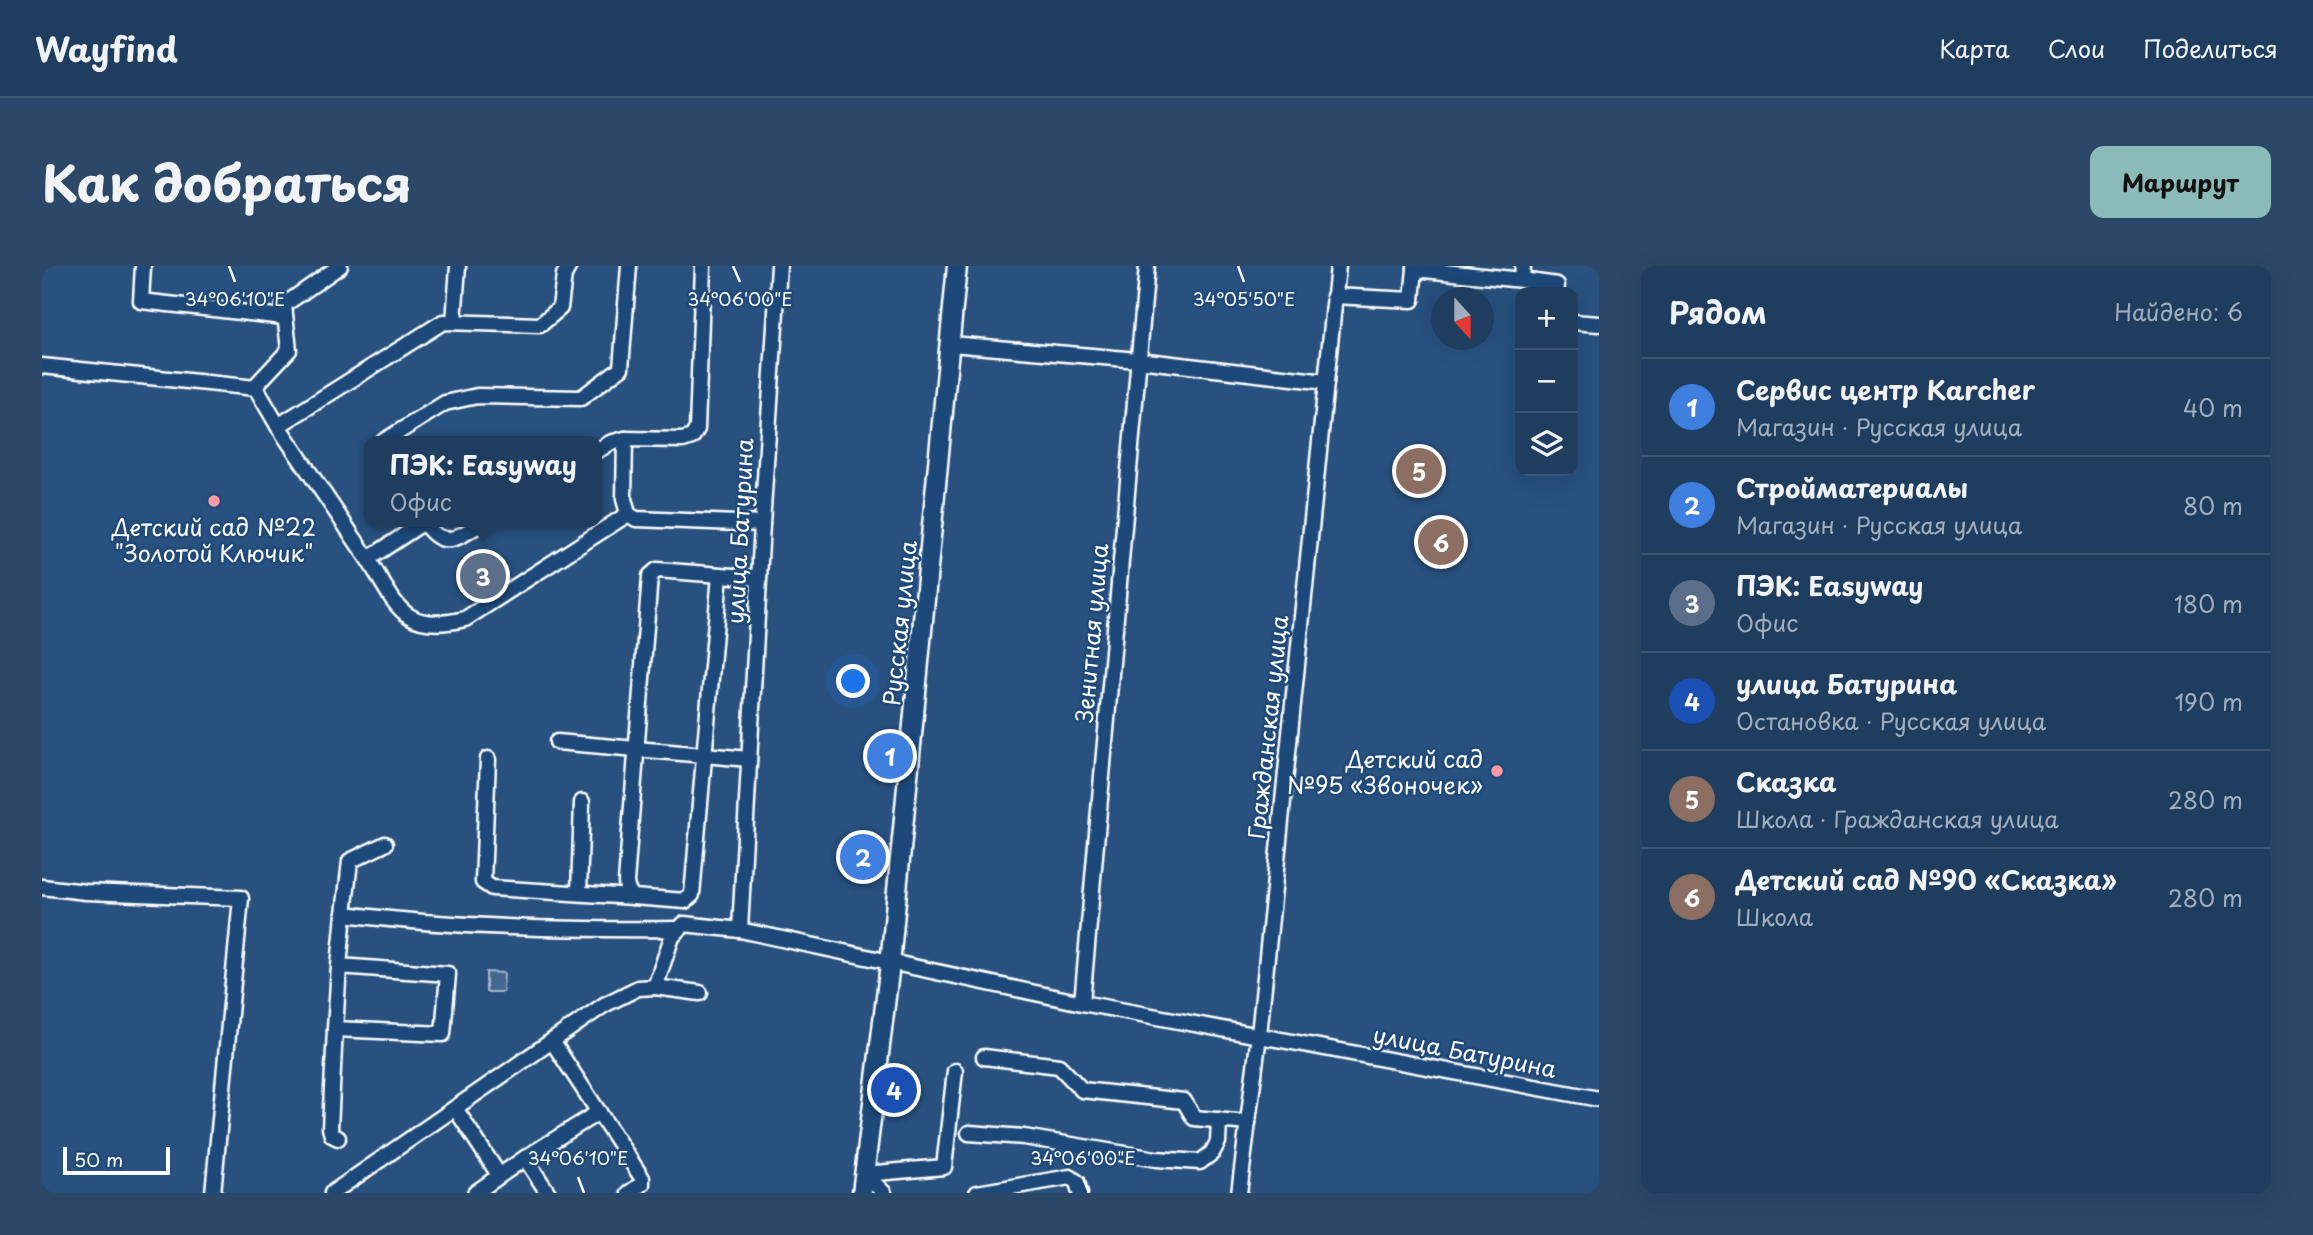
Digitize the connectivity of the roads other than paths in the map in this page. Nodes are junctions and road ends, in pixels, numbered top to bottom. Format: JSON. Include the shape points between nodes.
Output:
{"nodes":[{"id":1,"x":143,"y":266,"type":"edge"},
{"id":2,"x":340,"y":266,"type":"edge"},
{"id":3,"x":458,"y":266,"type":"edge"},
{"id":4,"x":569,"y":266,"type":"edge"},
{"id":5,"x":629,"y":266,"type":"edge"},
{"id":6,"x":704,"y":266,"type":"edge"},
{"id":7,"x":779,"y":266,"type":"edge"},
{"id":8,"x":957,"y":266,"type":"edge"},
{"id":9,"x":1147,"y":266,"type":"edge"},
{"id":10,"x":1338,"y":266,"type":"edge"},
{"id":11,"x":1415,"y":268,"type":"edge"},
{"id":12,"x":1522,"y":273,"type":"edge"},
{"id":13,"x":1557,"y":287,"type":"edge"},
{"id":14,"x":1335,"y":296,"type":"junction"},
{"id":15,"x":284,"y":317,"type":"junction"},
{"id":16,"x":454,"y":322,"type":"junction"},
{"id":17,"x":1578,"y":322,"type":"edge"},
{"id":18,"x":1599,"y":324,"type":"edge"},
{"id":19,"x":951,"y":344,"type":"junction"},
{"id":20,"x":1138,"y":360,"type":"junction"},
{"id":21,"x":42,"y":366,"type":"edge"},
{"id":22,"x":1326,"y":382,"type":"junction"},
{"id":23,"x":257,"y":388,"type":"junction"},
{"id":24,"x":278,"y":426,"type":"junction"},
{"id":25,"x":392,"y":436,"type":"edge"},
{"id":26,"x":625,"y":439,"type":"junction"},
{"id":27,"x":602,"y":448,"type":"edge"},
{"id":28,"x":628,"y":514,"type":"junction"},
{"id":29,"x":762,"y":524,"type":"junction"},
{"id":30,"x":416,"y":527,"type":"edge"},
{"id":31,"x":427,"y":527,"type":"edge"},
{"id":32,"x":475,"y":527,"type":"edge"},
{"id":33,"x":368,"y":559,"type":"junction"},
{"id":34,"x":720,"y":575,"type":"junction"},
{"id":35,"x":759,"y":578,"type":"junction"},
{"id":36,"x":557,"y":742,"type":"dead end"},
{"id":37,"x":636,"y":747,"type":"junction"},
{"id":38,"x":705,"y":754,"type":"junction"},
{"id":39,"x":488,"y":759,"type":"dead end"},
{"id":40,"x":749,"y":759,"type":"junction"},
{"id":41,"x":582,"y":803,"type":"dead end"},
{"id":42,"x":385,"y":844,"type":"dead end"},
{"id":43,"x":42,"y":887,"type":"edge"},
{"id":44,"x":579,"y":893,"type":"junction"},
{"id":45,"x":633,"y":897,"type":"junction"},
{"id":46,"x":344,"y":914,"type":"junction"},
{"id":47,"x":680,"y":929,"type":"junction"},
{"id":48,"x":740,"y":930,"type":"junction"},
{"id":49,"x":890,"y":964,"type":"junction"},
{"id":50,"x":339,"y":966,"type":"junction"},
{"id":51,"x":655,"y":987,"type":"junction"},
{"id":52,"x":700,"y":993,"type":"dead end"},
{"id":53,"x":1082,"y":1003,"type":"junction"},
{"id":54,"x":335,"y":1029,"type":"junction"},
{"id":55,"x":1259,"y":1035,"type":"junction"},
{"id":56,"x":552,"y":1041,"type":"junction"},
{"id":57,"x":984,"y":1057,"type":"dead end"},
{"id":58,"x":955,"y":1071,"type":"dead end"},
{"id":59,"x":1599,"y":1099,"type":"edge"},
{"id":60,"x":455,"y":1108,"type":"junction"},
{"id":61,"x":598,"y":1112,"type":"junction"},
{"id":62,"x":1219,"y":1121,"type":"junction"},
{"id":63,"x":1248,"y":1123,"type":"junction"},
{"id":64,"x":970,"y":1133,"type":"dead end"},
{"id":65,"x":338,"y":1138,"type":"dead end"},
{"id":66,"x":525,"y":1158,"type":"junction"},
{"id":67,"x":865,"y":1174,"type":"junction"},
{"id":68,"x":499,"y":1175,"type":"junction"},
{"id":69,"x":213,"y":1193,"type":"edge"},
{"id":70,"x":332,"y":1193,"type":"edge"},
{"id":71,"x":475,"y":1193,"type":"edge"},
{"id":72,"x":548,"y":1193,"type":"edge"},
{"id":73,"x":629,"y":1193,"type":"edge"},
{"id":74,"x":862,"y":1193,"type":"edge"},
{"id":75,"x":884,"y":1193,"type":"edge"},
{"id":76,"x":977,"y":1193,"type":"edge"},
{"id":77,"x":1080,"y":1193,"type":"edge"},
{"id":78,"x":1239,"y":1193,"type":"edge"}],
"edges":[{"from":1,"to":15,"type":"street","via":[[141,301]]},
{"from":2,"to":15,"type":"street","via":[[288,300]]},
{"from":3,"to":16,"type":"street"},
{"from":4,"to":16,"type":"street","via":[[560,309],[540,325]]},
{"from":5,"to":25,"type":"street","via":[[621,368],[581,398],[477,396],[445,403]]},
{"from":6,"to":26,"type":"street","via":[[697,429],[683,440]]},
{"from":7,"to":29,"type":"street","name":"улица Батурина"},
{"from":8,"to":19,"type":"main road","name":"Русская улица"},
{"from":9,"to":20,"type":"street","name":"Зенитная улица"},
{"from":10,"to":14,"type":"street","name":"Гражданская улица"},
{"from":11,"to":12,"type":"street"},
{"from":11,"to":14,"type":"street","via":[[1412,300]]},
{"from":12,"to":13,"type":"street"},
{"from":14,"to":22,"type":"street","name":"Гражданская улица"},
{"from":15,"to":23,"type":"street","via":[[289,350]]},
{"from":16,"to":24,"type":"street","via":[[443,322]]},
{"from":17,"to":18,"type":"street"},
{"from":19,"to":20,"type":"street"},
{"from":19,"to":49,"type":"main road","name":"Русская улица"},
{"from":20,"to":22,"type":"street"},
{"from":20,"to":53,"type":"street","name":"Зенитная улица"},
{"from":21,"to":23,"type":"street"},
{"from":22,"to":55,"type":"street","name":"Гражданская улица"},
{"from":23,"to":24,"type":"street"},
{"from":24,"to":33,"type":"street"},
{"from":26,"to":27,"type":"street"},
{"from":26,"to":28,"type":"street"},
{"from":28,"to":29,"type":"street","via":[[636,519]]},
{"from":28,"to":33,"type":"street","via":[[464,618],[439,625],[414,620],[400,609]]},
{"from":29,"to":35,"type":"street","name":"улица Батурина"},
{"from":30,"to":33,"type":"street"},
{"from":31,"to":32,"type":"street","via":[[448,540]]},
{"from":34,"to":35,"type":"street"},
{"from":34,"to":37,"type":"street","via":[[657,570],[650,576]]},
{"from":34,"to":38,"type":"street"},
{"from":35,"to":40,"type":"street","name":"улица Батурина"},
{"from":36,"to":37,"type":"street"},
{"from":37,"to":38,"type":"street"},
{"from":37,"to":45,"type":"street","via":[[626,882]]},
{"from":38,"to":40,"type":"street"},
{"from":38,"to":45,"type":"street","via":[[692,895],[685,901]]},
{"from":39,"to":44,"type":"street","via":[[483,882],[492,888]]},
{"from":40,"to":48,"type":"street","name":"улица Батурина"},
{"from":41,"to":44,"type":"street"},
{"from":42,"to":46,"type":"street","via":[[350,861]]},
{"from":43,"to":69,"type":"street","via":[[241,898]]},
{"from":44,"to":45,"type":"street"},
{"from":46,"to":47,"type":"street","via":[[493,928]]},
{"from":46,"to":50,"type":"street"},
{"from":47,"to":48,"type":"street","via":[[684,924]]},
{"from":47,"to":51,"type":"street","via":[[672,937]]},
{"from":48,"to":49,"type":"street","name":"улица Батурина"},
{"from":49,"to":53,"type":"street","name":"улица Батурина"},
{"from":49,"to":67,"type":"main road","name":"Русская улица"},
{"from":50,"to":54,"type":"street"},
{"from":50,"to":54,"type":"street","via":[[448,974],[443,1034]]},
{"from":51,"to":52,"type":"street"},
{"from":51,"to":56,"type":"street","via":[[638,988],[604,1005]]},
{"from":53,"to":55,"type":"street","name":"улица Батурина"},
{"from":54,"to":65,"type":"street","via":[[330,1128]]},
{"from":55,"to":59,"type":"street","name":"улица Батурина"},
{"from":55,"to":63,"type":"street","name":"Гражданская улица"},
{"from":56,"to":60,"type":"street"},
{"from":56,"to":61,"type":"street"},
{"from":57,"to":62,"type":"street","via":[[1059,1066],[1082,1090],[1184,1101],[1194,1118]]},
{"from":58,"to":67,"type":"street","via":[[944,1167]]},
{"from":60,"to":68,"type":"street"},
{"from":60,"to":70,"type":"street"},
{"from":61,"to":66,"type":"street"},
{"from":61,"to":73,"type":"street","via":[[642,1178],[642,1184]]},
{"from":62,"to":63,"type":"street"},
{"from":62,"to":64,"type":"street","via":[[1218,1142],[1200,1161]]},
{"from":63,"to":78,"type":"street","name":"Гражданская улица"},
{"from":66,"to":68,"type":"street"},
{"from":66,"to":72,"type":"street"},
{"from":67,"to":74,"type":"main road","name":"Русская улица"},
{"from":67,"to":75,"type":"street"},
{"from":68,"to":71,"type":"street"},
{"from":76,"to":77,"type":"street","via":[[1070,1177]]}]}
